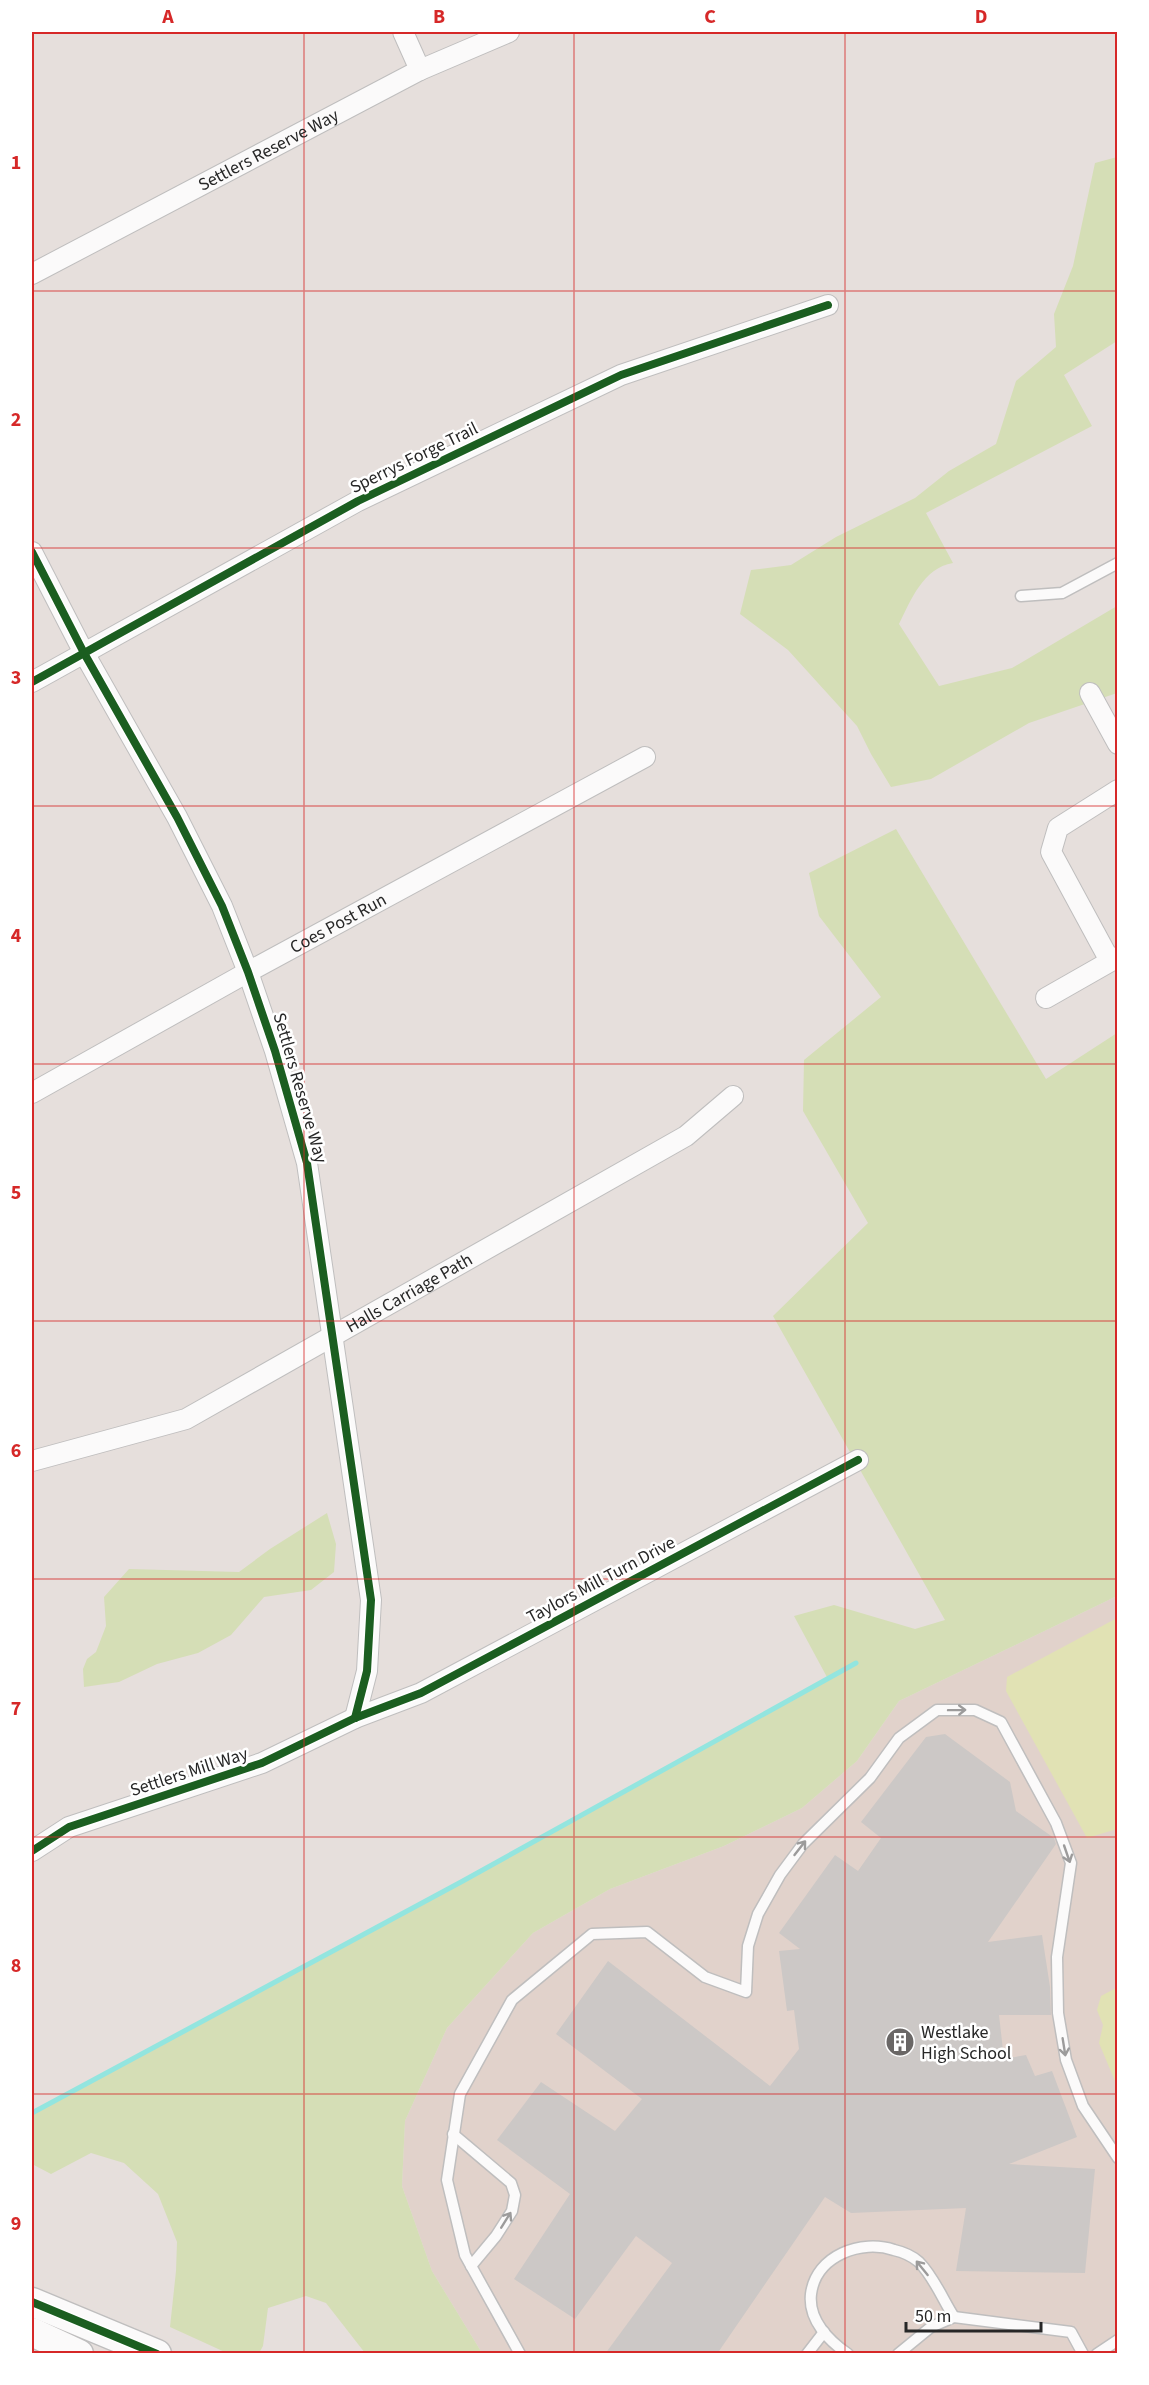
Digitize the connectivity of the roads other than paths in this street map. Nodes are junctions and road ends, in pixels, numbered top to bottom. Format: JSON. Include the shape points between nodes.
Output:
{"nodes":[{"id":1,"x":403,"y":32,"type":"edge"},
{"id":2,"x":509,"y":32,"type":"edge"},
{"id":3,"x":420,"y":70,"type":"junction"},
{"id":4,"x":32,"y":274,"type":"edge"},
{"id":5,"x":828,"y":305,"type":"dead end"},
{"id":6,"x":32,"y":552,"type":"edge"},
{"id":7,"x":1118,"y":563,"type":"edge"},
{"id":8,"x":1021,"y":596,"type":"dead end"},
{"id":9,"x":84,"y":653,"type":"junction"},
{"id":10,"x":32,"y":682,"type":"edge"},
{"id":11,"x":1090,"y":693,"type":"dead end"},
{"id":12,"x":1118,"y":744,"type":"edge"},
{"id":13,"x":645,"y":757,"type":"dead end"},
{"id":14,"x":1118,"y":790,"type":"edge"},
{"id":15,"x":1114,"y":959,"type":"edge"},
{"id":16,"x":248,"y":972,"type":"junction"},
{"id":17,"x":1046,"y":998,"type":"dead end"},
{"id":18,"x":32,"y":1093,"type":"edge"},
{"id":19,"x":733,"y":1096,"type":"dead end"},
{"id":20,"x":332,"y":1334,"type":"junction"},
{"id":21,"x":858,"y":1460,"type":"dead end"},
{"id":22,"x":32,"y":1461,"type":"edge"},
{"id":23,"x":355,"y":1718,"type":"junction"},
{"id":24,"x":32,"y":1851,"type":"edge"},
{"id":25,"x":453,"y":2134,"type":"junction"},
{"id":26,"x":1118,"y":2158,"type":"edge"},
{"id":27,"x":471,"y":2266,"type":"junction"},
{"id":28,"x":32,"y":2302,"type":"edge"},
{"id":29,"x":954,"y":2317,"type":"junction"},
{"id":30,"x":32,"y":2332,"type":"edge"},
{"id":31,"x":824,"y":2332,"type":"junction"},
{"id":32,"x":1118,"y":2340,"type":"edge"},
{"id":33,"x":118,"y":2346,"type":"edge"},
{"id":34,"x":80,"y":2354,"type":"edge"},
{"id":35,"x":157,"y":2354,"type":"edge"},
{"id":36,"x":520,"y":2354,"type":"edge"},
{"id":37,"x":807,"y":2354,"type":"edge"},
{"id":38,"x":849,"y":2354,"type":"edge"},
{"id":39,"x":898,"y":2354,"type":"edge"},
{"id":40,"x":1083,"y":2354,"type":"edge"},
{"id":41,"x":1097,"y":2354,"type":"edge"}],
"edges":[{"from":1,"to":3,"type":"street"},
{"from":2,"to":3,"type":"street","name":"Settlers Reserve Way"},
{"from":3,"to":4,"type":"street","name":"Settlers Reserve Way"},
{"from":5,"to":9,"type":"street","name":"Sperrys Forge Trail","via":[[621,375],[358,501]]},
{"from":6,"to":9,"type":"street","name":"Settlers Reserve Way"},
{"from":7,"to":8,"type":"lane","via":[[1062,593]]},
{"from":9,"to":10,"type":"street","name":"Sperrys Forge Trail"},
{"from":9,"to":16,"type":"street","name":"Settlers Reserve Way","via":[[177,818],[222,906]]},
{"from":11,"to":12,"type":"street"},
{"from":13,"to":16,"type":"street","name":"Coes Post Run"},
{"from":14,"to":15,"type":"street","via":[[1058,828],[1051,852]]},
{"from":15,"to":17,"type":"street"},
{"from":16,"to":18,"type":"street","name":"Coes Post Run"},
{"from":16,"to":20,"type":"street","name":"Settlers Reserve Way","via":[[307,1163]]},
{"from":19,"to":20,"type":"street","name":"Halls Carriage Path","via":[[686,1136]]},
{"from":20,"to":22,"type":"street","name":"Halls Carriage Path","via":[[186,1419]]},
{"from":20,"to":23,"type":"street","name":"Settlers Reserve Way","via":[[371,1600],[367,1671]]},
{"from":21,"to":23,"type":"street","name":"Taylors Mill Turn Drive","via":[[421,1693]]},
{"from":23,"to":24,"type":"street","name":"Settlers Mill Way","via":[[262,1763],[69,1827]]},
{"from":25,"to":26,"type":"lane","one_way":true,"via":[[460,2094],[512,2000],[592,1934],[647,1932],[705,1977],[746,1992],[748,1946],[758,1914],[803,1844],[870,1778],[899,1738],[937,1710],[975,1710],[1001,1722],[1056,1823],[1071,1863],[1057,1957],[1058,2013],[1066,2060],[1083,2106]]},
{"from":25,"to":27,"type":"lane","via":[[447,2180]]},
{"from":27,"to":25,"type":"lane","one_way":true,"via":[[512,2211],[515,2195],[511,2183]]},
{"from":27,"to":36,"type":"lane"},
{"from":28,"to":33,"type":"main road"},
{"from":29,"to":31,"type":"lane","one_way":true,"via":[[919,2262],[885,2246],[866,2245],[848,2250],[819,2274],[811,2294],[813,2314]]},
{"from":29,"to":39,"type":"lane","via":[[932,2327]]},
{"from":29,"to":40,"type":"lane","via":[[1071,2332]]},
{"from":30,"to":34,"type":"main road"},
{"from":31,"to":37,"type":"lane"},
{"from":31,"to":38,"type":"lane"},
{"from":32,"to":41,"type":"lane"},
{"from":33,"to":35,"type":"main road"}]}
